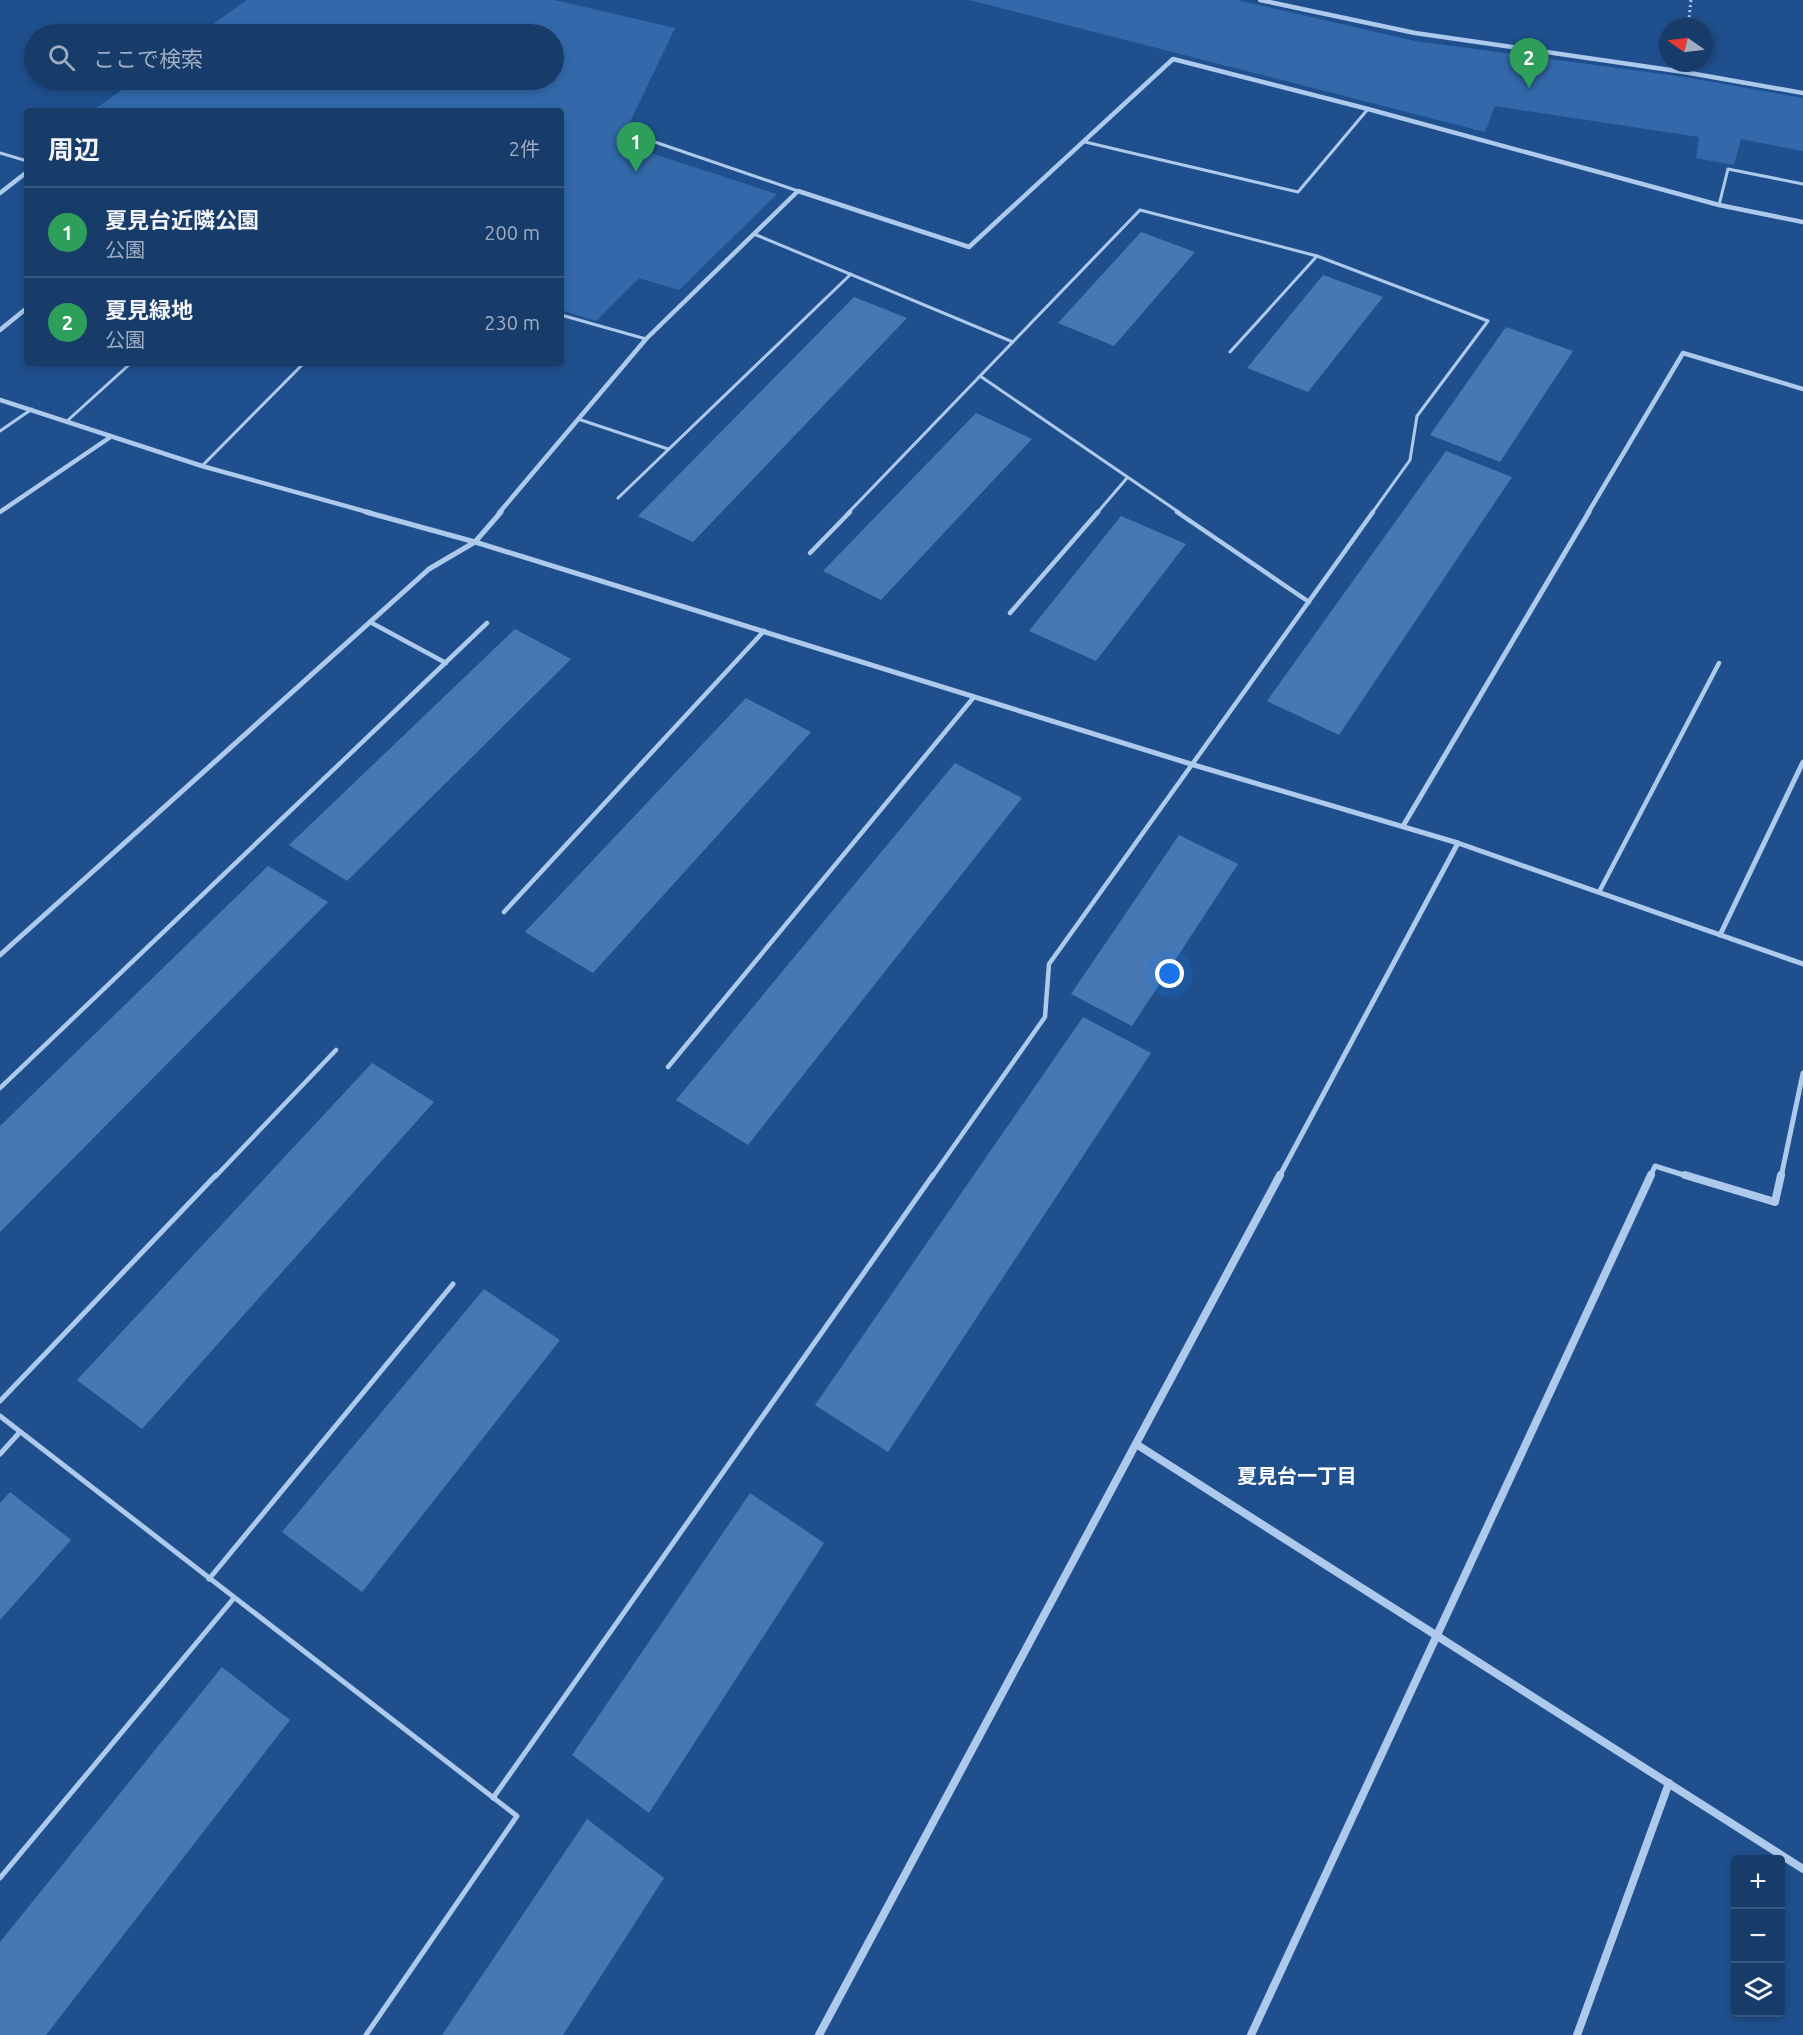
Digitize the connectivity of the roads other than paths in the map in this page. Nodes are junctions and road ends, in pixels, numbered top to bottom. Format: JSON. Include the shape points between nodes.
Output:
{"nodes":[{"id":1,"x":1260,"y":0,"type":"edge"},
{"id":2,"x":1803,"y":93,"type":"edge"},
{"id":3,"x":1368,"y":109,"type":"junction"},
{"id":4,"x":652,"y":141,"type":"dead end"},
{"id":5,"x":1085,"y":142,"type":"junction"},
{"id":6,"x":0,"y":153,"type":"edge"},
{"id":7,"x":24,"y":160,"type":"edge"},
{"id":8,"x":24,"y":174,"type":"edge"},
{"id":9,"x":1803,"y":184,"type":"edge"},
{"id":10,"x":798,"y":191,"type":"junction"},
{"id":11,"x":0,"y":193,"type":"edge"},
{"id":12,"x":1719,"y":205,"type":"junction"},
{"id":13,"x":1803,"y":222,"type":"edge"},
{"id":14,"x":753,"y":234,"type":"junction"},
{"id":15,"x":1317,"y":256,"type":"junction"},
{"id":16,"x":851,"y":274,"type":"junction"},
{"id":17,"x":24,"y":310,"type":"edge"},
{"id":18,"x":564,"y":316,"type":"edge"},
{"id":19,"x":0,"y":330,"type":"edge"},
{"id":20,"x":646,"y":339,"type":"junction"},
{"id":21,"x":1013,"y":342,"type":"junction"},
{"id":22,"x":1230,"y":352,"type":"dead end"},
{"id":23,"x":128,"y":366,"type":"edge"},
{"id":24,"x":301,"y":366,"type":"edge"},
{"id":25,"x":980,"y":376,"type":"junction"},
{"id":26,"x":1803,"y":389,"type":"edge"},
{"id":27,"x":0,"y":400,"type":"edge"},
{"id":28,"x":32,"y":409,"type":"junction"},
{"id":29,"x":578,"y":419,"type":"junction"},
{"id":30,"x":67,"y":421,"type":"junction"},
{"id":31,"x":0,"y":431,"type":"edge"},
{"id":32,"x":109,"y":438,"type":"junction"},
{"id":33,"x":668,"y":449,"type":"junction"},
{"id":34,"x":202,"y":466,"type":"junction"},
{"id":35,"x":1127,"y":478,"type":"junction"},
{"id":36,"x":618,"y":498,"type":"dead end"},
{"id":37,"x":0,"y":512,"type":"edge"},
{"id":38,"x":475,"y":542,"type":"junction"},
{"id":39,"x":810,"y":553,"type":"dead end"},
{"id":40,"x":1309,"y":602,"type":"junction"},
{"id":41,"x":1010,"y":613,"type":"dead end"},
{"id":42,"x":370,"y":622,"type":"junction"},
{"id":43,"x":487,"y":624,"type":"dead end"},
{"id":44,"x":764,"y":631,"type":"junction"},
{"id":45,"x":446,"y":663,"type":"junction"},
{"id":46,"x":1719,"y":663,"type":"dead end"},
{"id":47,"x":974,"y":697,"type":"junction"},
{"id":48,"x":1803,"y":762,"type":"edge"},
{"id":49,"x":1194,"y":765,"type":"junction"},
{"id":50,"x":1403,"y":826,"type":"junction"},
{"id":51,"x":1458,"y":843,"type":"junction"},
{"id":52,"x":1599,"y":892,"type":"junction"},
{"id":53,"x":504,"y":912,"type":"dead end"},
{"id":54,"x":1720,"y":935,"type":"junction"},
{"id":55,"x":0,"y":955,"type":"edge"},
{"id":56,"x":1803,"y":964,"type":"edge"},
{"id":57,"x":336,"y":1050,"type":"dead end"},
{"id":58,"x":668,"y":1067,"type":"dead end"},
{"id":59,"x":1803,"y":1073,"type":"edge"},
{"id":60,"x":0,"y":1088,"type":"edge"},
{"id":61,"x":453,"y":1284,"type":"dead end"},
{"id":62,"x":0,"y":1401,"type":"edge"},
{"id":63,"x":0,"y":1416,"type":"edge"},
{"id":64,"x":20,"y":1432,"type":"junction"},
{"id":65,"x":1136,"y":1444,"type":"junction"},
{"id":66,"x":0,"y":1454,"type":"edge"},
{"id":67,"x":209,"y":1579,"type":"junction"},
{"id":68,"x":234,"y":1598,"type":"junction"},
{"id":69,"x":1437,"y":1635,"type":"junction"},
{"id":70,"x":1669,"y":1783,"type":"junction"},
{"id":71,"x":493,"y":1798,"type":"junction"},
{"id":72,"x":1803,"y":1869,"type":"edge"},
{"id":73,"x":0,"y":1878,"type":"edge"},
{"id":74,"x":366,"y":2035,"type":"edge"},
{"id":75,"x":819,"y":2035,"type":"edge"},
{"id":76,"x":1251,"y":2035,"type":"edge"},
{"id":77,"x":1577,"y":2035,"type":"edge"}],
"edges":[{"from":1,"to":2,"type":"street","via":[[1415,33]]},
{"from":3,"to":5,"type":"street","via":[[1173,59]]},
{"from":3,"to":5,"type":"lane","via":[[1298,192]]},
{"from":3,"to":12,"type":"street"},
{"from":4,"to":10,"type":"lane"},
{"from":5,"to":10,"type":"street","via":[[969,247]]},
{"from":6,"to":7,"type":"lane"},
{"from":8,"to":11,"type":"street"},
{"from":9,"to":12,"type":"lane","via":[[1728,170]]},
{"from":10,"to":14,"type":"street"},
{"from":12,"to":13,"type":"street"},
{"from":14,"to":16,"type":"lane"},
{"from":14,"to":20,"type":"street"},
{"from":15,"to":21,"type":"lane","via":[[1140,210]]},
{"from":15,"to":22,"type":"lane"},
{"from":15,"to":40,"type":"lane","via":[[1488,321],[1417,416],[1410,460]]},
{"from":16,"to":21,"type":"lane"},
{"from":16,"to":33,"type":"lane"},
{"from":17,"to":19,"type":"street"},
{"from":18,"to":20,"type":"lane"},
{"from":20,"to":29,"type":"street"},
{"from":21,"to":25,"type":"lane"},
{"from":23,"to":30,"type":"lane"},
{"from":24,"to":34,"type":"lane"},
{"from":25,"to":35,"type":"lane"},
{"from":25,"to":39,"type":"lane"},
{"from":26,"to":50,"type":"street","via":[[1683,353]]},
{"from":27,"to":28,"type":"street"},
{"from":28,"to":30,"type":"street"},
{"from":28,"to":31,"type":"lane"},
{"from":29,"to":33,"type":"lane"},
{"from":29,"to":38,"type":"street"},
{"from":30,"to":32,"type":"street"},
{"from":32,"to":34,"type":"street"},
{"from":32,"to":37,"type":"street"},
{"from":33,"to":36,"type":"lane"},
{"from":34,"to":38,"type":"street"},
{"from":35,"to":40,"type":"lane"},
{"from":35,"to":41,"type":"lane"},
{"from":38,"to":42,"type":"street","via":[[429,569]]},
{"from":38,"to":44,"type":"street"},
{"from":40,"to":49,"type":"lane"},
{"from":42,"to":45,"type":"lane"},
{"from":42,"to":55,"type":"street"},
{"from":43,"to":45,"type":"lane"},
{"from":44,"to":47,"type":"street"},
{"from":44,"to":53,"type":"lane"},
{"from":45,"to":60,"type":"lane"},
{"from":46,"to":52,"type":"lane"},
{"from":47,"to":49,"type":"street"},
{"from":47,"to":58,"type":"lane"},
{"from":48,"to":54,"type":"street"},
{"from":49,"to":50,"type":"street"},
{"from":49,"to":71,"type":"lane","via":[[1049,964],[1045,1017]]},
{"from":50,"to":51,"type":"street"},
{"from":51,"to":52,"type":"street"},
{"from":51,"to":65,"type":"street"},
{"from":52,"to":54,"type":"street"},
{"from":54,"to":56,"type":"street"},
{"from":57,"to":62,"type":"lane"},
{"from":59,"to":69,"type":"street","via":[[1775,1202],[1655,1166]]},
{"from":61,"to":67,"type":"lane"},
{"from":63,"to":64,"type":"lane"},
{"from":64,"to":66,"type":"lane"},
{"from":64,"to":67,"type":"lane"},
{"from":65,"to":69,"type":"street"},
{"from":65,"to":75,"type":"street"},
{"from":67,"to":68,"type":"lane"},
{"from":68,"to":71,"type":"lane"},
{"from":68,"to":73,"type":"lane"},
{"from":69,"to":70,"type":"street"},
{"from":69,"to":76,"type":"street"},
{"from":70,"to":72,"type":"street"},
{"from":70,"to":77,"type":"street"},
{"from":71,"to":74,"type":"lane","via":[[517,1816]]}]}
